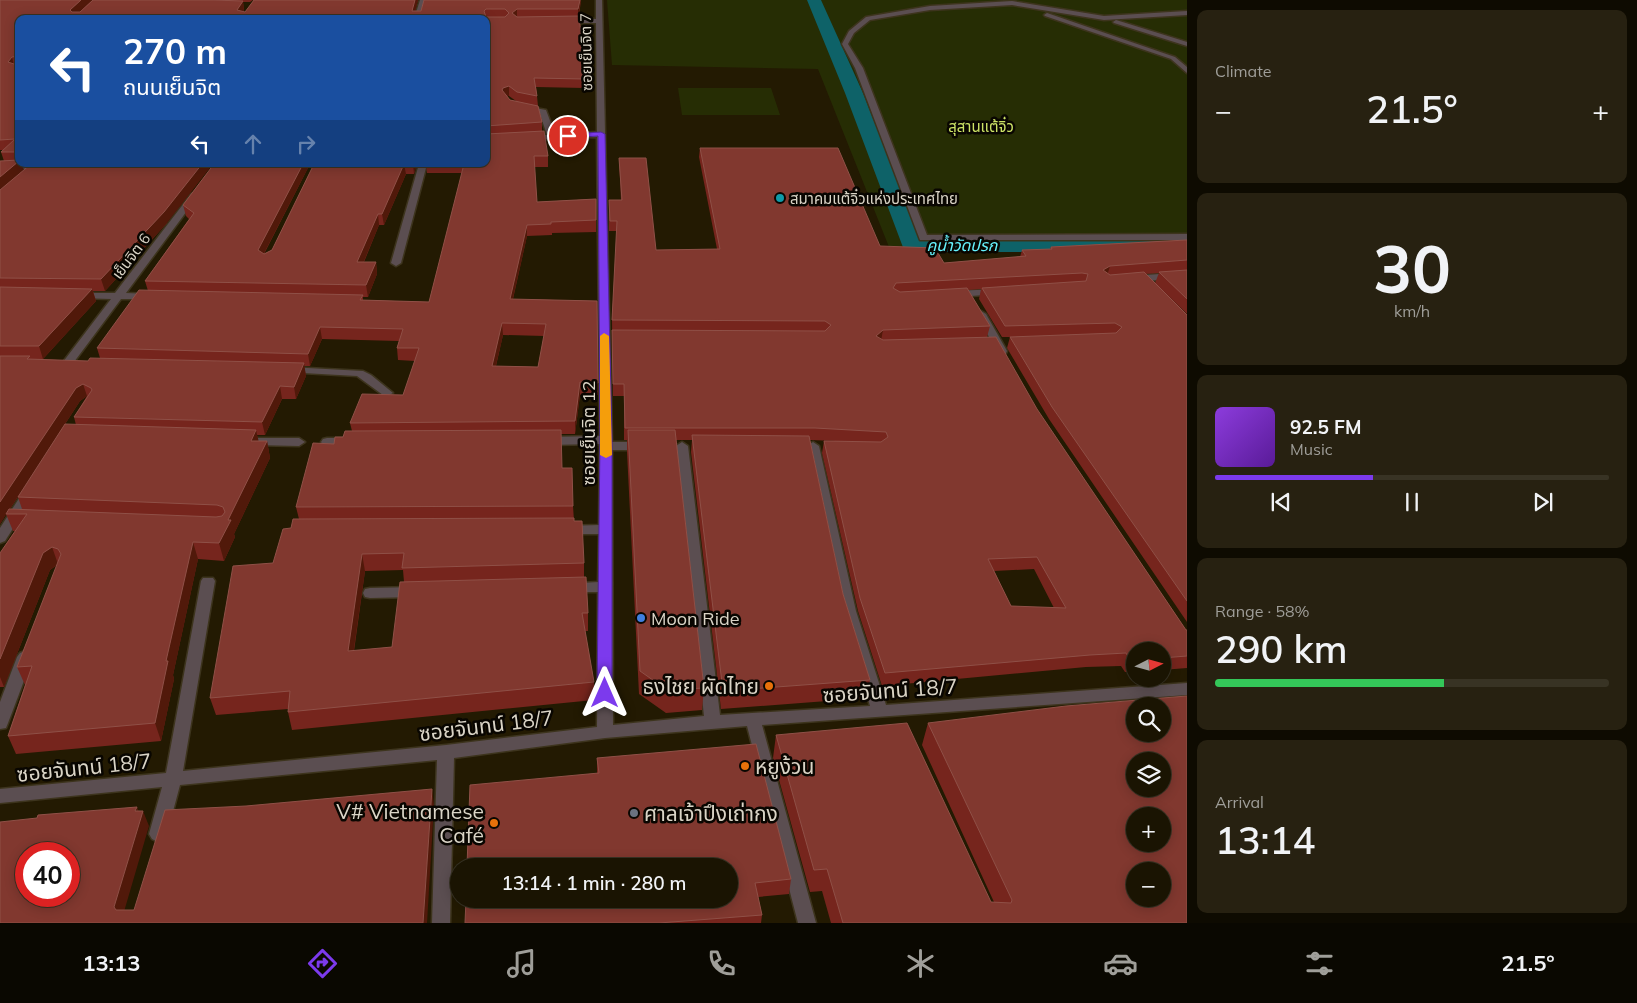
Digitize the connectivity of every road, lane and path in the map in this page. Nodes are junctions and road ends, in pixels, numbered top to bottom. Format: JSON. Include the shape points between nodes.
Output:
{"nodes":[{"id":1,"x":423,"y":0,"type":"edge"},
{"id":2,"x":599,"y":0,"type":"edge"},
{"id":3,"x":1008,"y":2,"type":"edge"},
{"id":4,"x":1187,"y":13,"type":"edge"},
{"id":5,"x":418,"y":15,"type":"edge"},
{"id":6,"x":1104,"y":18,"type":"junction"},
{"id":7,"x":599,"y":21,"type":"junction"},
{"id":8,"x":554,"y":22,"type":"edge"},
{"id":9,"x":1187,"y":44,"type":"edge"},
{"id":10,"x":1187,"y":71,"type":"edge"},
{"id":11,"x":514,"y":106,"type":"edge"},
{"id":12,"x":601,"y":134,"type":"junction"},
{"id":13,"x":552,"y":137,"type":"junction"},
{"id":14,"x":524,"y":138,"type":"edge"},
{"id":15,"x":15,"y":166,"type":"edge"},
{"id":16,"x":0,"y":167,"type":"edge"},
{"id":17,"x":38,"y":167,"type":"edge"},
{"id":18,"x":422,"y":167,"type":"edge"},
{"id":19,"x":28,"y":172,"type":"edge"},
{"id":20,"x":201,"y":187,"type":"edge"},
{"id":21,"x":1187,"y":237,"type":"edge"},
{"id":22,"x":396,"y":263,"type":"dead end"},
{"id":23,"x":1187,"y":275,"type":"edge"},
{"id":24,"x":1143,"y":278,"type":"junction"},
{"id":25,"x":1124,"y":279,"type":"edge"},
{"id":26,"x":1151,"y":286,"type":"edge"},
{"id":27,"x":1007,"y":291,"type":"edge"},
{"id":28,"x":969,"y":293,"type":"junction"},
{"id":29,"x":70,"y":295,"type":"edge"},
{"id":30,"x":942,"y":295,"type":"edge"},
{"id":31,"x":120,"y":296,"type":"junction"},
{"id":32,"x":160,"y":297,"type":"edge"},
{"id":33,"x":1007,"y":360,"type":"edge"},
{"id":34,"x":67,"y":364,"type":"edge"},
{"id":35,"x":274,"y":370,"type":"edge"},
{"id":36,"x":387,"y":393,"type":"edge"},
{"id":37,"x":538,"y":441,"type":"edge"},
{"id":38,"x":240,"y":442,"type":"edge"},
{"id":39,"x":299,"y":442,"type":"dead end"},
{"id":40,"x":327,"y":442,"type":"edge"},
{"id":41,"x":364,"y":442,"type":"edge"},
{"id":42,"x":606,"y":443,"type":"junction"},
{"id":43,"x":653,"y":446,"type":"edge"},
{"id":44,"x":682,"y":446,"type":"dead end"},
{"id":45,"x":813,"y":446,"type":"edge"},
{"id":46,"x":37,"y":481,"type":"edge"},
{"id":47,"x":12,"y":520,"type":"junction"},
{"id":48,"x":32,"y":520,"type":"edge"},
{"id":49,"x":556,"y":530,"type":"edge"},
{"id":50,"x":606,"y":530,"type":"junction"},
{"id":51,"x":0,"y":538,"type":"edge"},
{"id":52,"x":208,"y":581,"type":"dead end"},
{"id":53,"x":605,"y":587,"type":"junction"},
{"id":54,"x":556,"y":588,"type":"edge"},
{"id":55,"x":429,"y":592,"type":"edge"},
{"id":56,"x":370,"y":593,"type":"dead end"},
{"id":57,"x":31,"y":642,"type":"edge"},
{"id":58,"x":1187,"y":689,"type":"edge"},
{"id":59,"x":888,"y":712,"type":"junction"},
{"id":60,"x":752,"y":720,"type":"junction"},
{"id":61,"x":713,"y":722,"type":"junction"},
{"id":62,"x":0,"y":723,"type":"edge"},
{"id":63,"x":904,"y":729,"type":"edge"},
{"id":64,"x":605,"y":732,"type":"junction"},
{"id":65,"x":446,"y":752,"type":"junction"},
{"id":66,"x":173,"y":779,"type":"junction"},
{"id":67,"x":0,"y":796,"type":"edge"},
{"id":68,"x":154,"y":848,"type":"edge"},
{"id":69,"x":441,"y":923,"type":"edge"},
{"id":70,"x":807,"y":923,"type":"edge"}],
"edges":[{"from":1,"to":5,"type":"street"},
{"from":2,"to":7,"type":"street","name":"ซอยเย็นจิต 7"},
{"from":3,"to":6,"type":"street"},
{"from":3,"to":10,"type":"street","via":[[1176,57]]},
{"from":3,"to":21,"type":"street","via":[[930,8],[868,18],[851,32],[846,44],[859,68],[923,238]]},
{"from":4,"to":6,"type":"street"},
{"from":6,"to":9,"type":"street"},
{"from":7,"to":8,"type":"street"},
{"from":7,"to":12,"type":"street","name":"ซอยเย็นจิต 7"},
{"from":11,"to":13,"type":"street","via":[[543,112]]},
{"from":12,"to":13,"type":"street"},
{"from":12,"to":42,"type":"street","name":"ซอยเย็นจิต 12","via":[[610,336]]},
{"from":13,"to":14,"type":"street"},
{"from":15,"to":16,"type":"street"},
{"from":17,"to":19,"type":"street"},
{"from":18,"to":22,"type":"street"},
{"from":20,"to":31,"type":"street","name":"เย็นจิต 6"},
{"from":23,"to":24,"type":"street"},
{"from":24,"to":25,"type":"street"},
{"from":24,"to":26,"type":"street"},
{"from":27,"to":28,"type":"street"},
{"from":28,"to":30,"type":"street"},
{"from":28,"to":33,"type":"street"},
{"from":29,"to":31,"type":"street"},
{"from":31,"to":32,"type":"street"},
{"from":31,"to":34,"type":"street","name":"เย็นจิต 6"},
{"from":35,"to":36,"type":"street","via":[[359,373]]},
{"from":37,"to":42,"type":"street"},
{"from":38,"to":39,"type":"street"},
{"from":40,"to":41,"type":"street"},
{"from":42,"to":43,"type":"street"},
{"from":42,"to":50,"type":"street","name":"ซอยเย็นจิต 12"},
{"from":44,"to":61,"type":"street"},
{"from":45,"to":59,"type":"street","via":[[849,611]]},
{"from":46,"to":47,"type":"street"},
{"from":47,"to":48,"type":"street"},
{"from":47,"to":51,"type":"street"},
{"from":49,"to":50,"type":"street"},
{"from":50,"to":53,"type":"street","name":"ซอยเย็นจิต 12"},
{"from":52,"to":66,"type":"street"},
{"from":53,"to":54,"type":"street"},
{"from":53,"to":64,"type":"street","name":"ซอยเย็นจิต 12"},
{"from":55,"to":56,"type":"street"},
{"from":57,"to":62,"type":"street"},
{"from":58,"to":59,"type":"street","name":"ซอยจันทน์ 18/7"},
{"from":59,"to":60,"type":"street","name":"ซอยจันทน์ 18/7"},
{"from":59,"to":63,"type":"street"},
{"from":60,"to":61,"type":"street","name":"ซอยจันทน์ 18/7"},
{"from":60,"to":70,"type":"street"},
{"from":61,"to":64,"type":"street","name":"ซอยจันทน์ 18/7"},
{"from":64,"to":65,"type":"street","name":"ซอยจันทน์ 18/7"},
{"from":65,"to":66,"type":"street","name":"ซอยจันทน์ 18/7"},
{"from":65,"to":69,"type":"street"},
{"from":66,"to":67,"type":"street","name":"ซอยจันทน์ 18/7"},
{"from":66,"to":68,"type":"street"}]}
